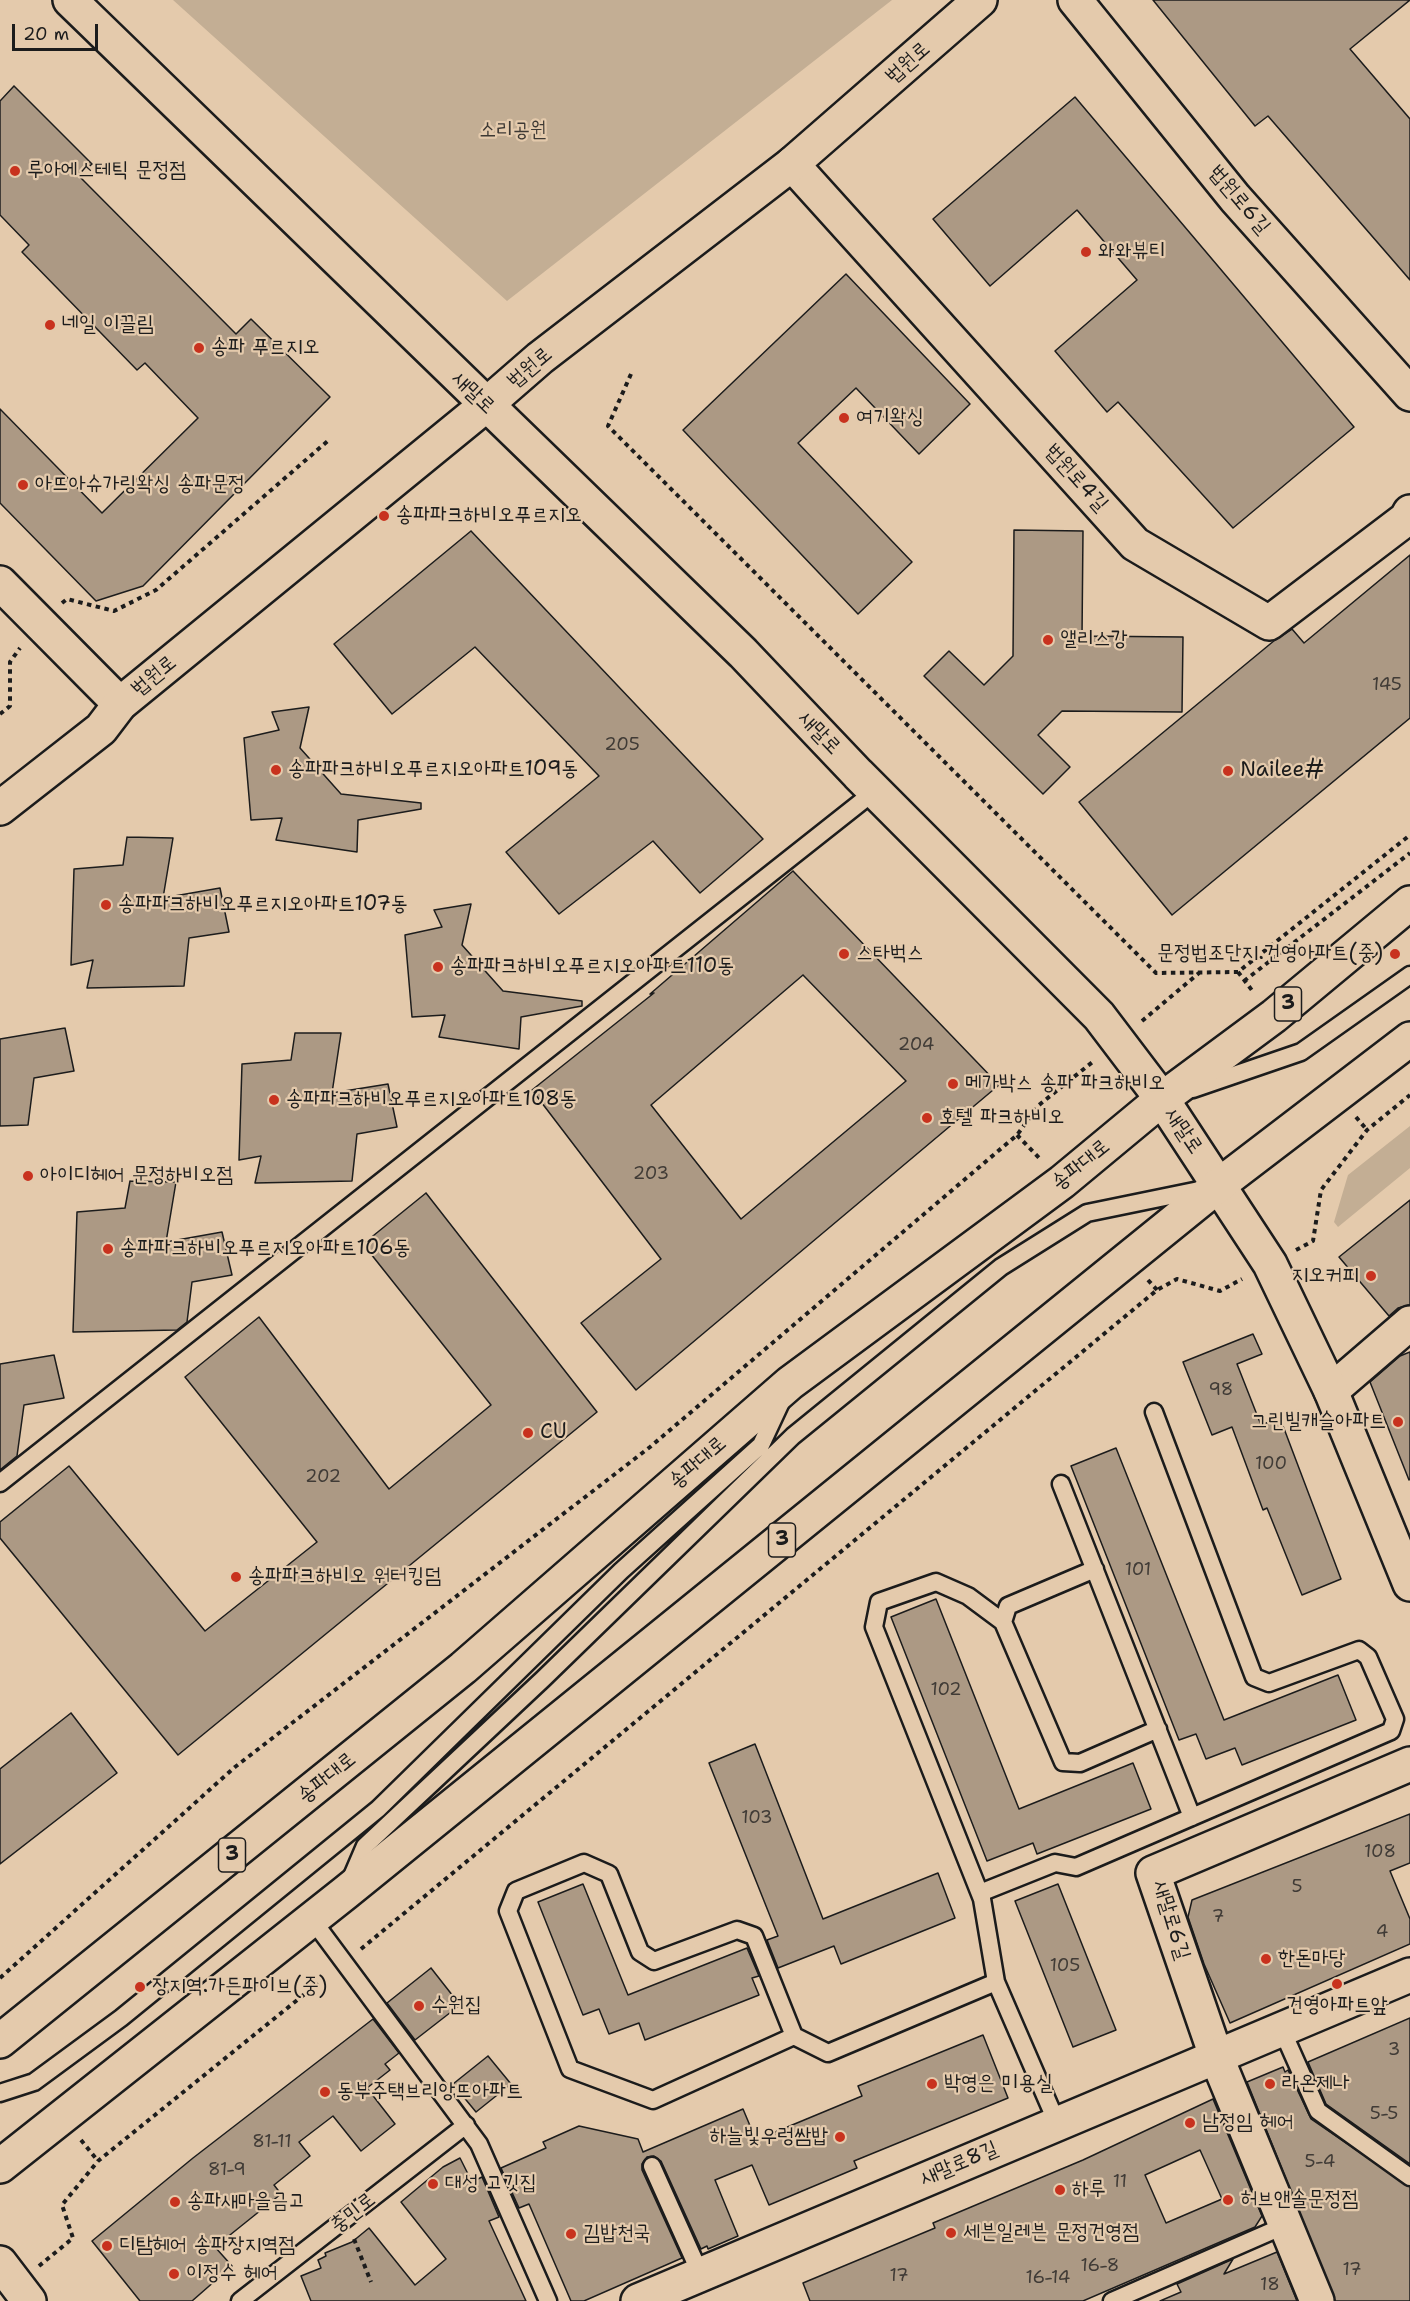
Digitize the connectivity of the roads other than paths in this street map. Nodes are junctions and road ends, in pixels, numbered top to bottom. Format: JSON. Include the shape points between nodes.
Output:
{"nodes":[{"id":1,"x":70,"y":0,"type":"edge"},
{"id":2,"x":980,"y":0,"type":"edge"},
{"id":3,"x":1075,"y":0,"type":"edge"},
{"id":4,"x":792,"y":164,"type":"junction"},
{"id":5,"x":1410,"y":394,"type":"edge"},
{"id":6,"x":486,"y":405,"type":"junction"},
{"id":7,"x":1410,"y":512,"type":"edge"},
{"id":8,"x":0,"y":583,"type":"edge"},
{"id":9,"x":120,"y":705,"type":"junction"},
{"id":10,"x":875,"y":791,"type":"junction"},
{"id":11,"x":0,"y":808,"type":"edge"},
{"id":12,"x":1410,"y":903,"type":"edge"},
{"id":13,"x":1410,"y":975,"type":"edge"},
{"id":14,"x":1410,"y":1039,"type":"edge"},
{"id":15,"x":1162,"y":1099,"type":"junction"},
{"id":16,"x":1219,"y":1185,"type":"junction"},
{"id":17,"x":1410,"y":1323,"type":"edge"},
{"id":18,"x":790,"y":1383,"type":"junction"},
{"id":19,"x":1331,"y":1390,"type":"junction"},
{"id":20,"x":1154,"y":1412,"type":"dead end"},
{"id":21,"x":0,"y":1483,"type":"edge"},
{"id":22,"x":1061,"y":1484,"type":"dead end"},
{"id":23,"x":1095,"y":1569,"type":"junction"},
{"id":24,"x":1410,"y":1584,"type":"edge"},
{"id":25,"x":1003,"y":1622,"type":"junction"},
{"id":26,"x":1158,"y":1729,"type":"junction"},
{"id":27,"x":1410,"y":1764,"type":"edge"},
{"id":28,"x":1192,"y":1817,"type":"junction"},
{"id":29,"x":345,"y":1893,"type":"junction"},
{"id":30,"x":980,"y":1893,"type":"junction"},
{"id":31,"x":311,"y":1918,"type":"junction"},
{"id":32,"x":1410,"y":1975,"type":"edge"},
{"id":33,"x":996,"y":1982,"type":"junction"},
{"id":34,"x":1282,"y":2030,"type":"junction"},
{"id":35,"x":794,"y":2036,"type":"junction"},
{"id":36,"x":0,"y":2041,"type":"edge"},
{"id":37,"x":1216,"y":2056,"type":"junction"},
{"id":38,"x":0,"y":2093,"type":"edge"},
{"id":39,"x":1057,"y":2123,"type":"junction"},
{"id":40,"x":466,"y":2125,"type":"junction"},
{"id":41,"x":0,"y":2166,"type":"edge"},
{"id":42,"x":652,"y":2166,"type":"dead end"},
{"id":43,"x":1410,"y":2177,"type":"edge"},
{"id":44,"x":1286,"y":2225,"type":"junction"},
{"id":45,"x":0,"y":2263,"type":"edge"},
{"id":46,"x":700,"y":2273,"type":"junction"},
{"id":47,"x":29,"y":2301,"type":"edge"},
{"id":48,"x":240,"y":2301,"type":"edge"},
{"id":49,"x":548,"y":2301,"type":"edge"},
{"id":50,"x":638,"y":2301,"type":"edge"},
{"id":51,"x":1112,"y":2301,"type":"edge"},
{"id":52,"x":1317,"y":2301,"type":"edge"}],
"edges":[{"from":1,"to":6,"type":"main road","name":"새말로"},
{"from":2,"to":4,"type":"main road","name":"법원로"},
{"from":3,"to":5,"type":"main road","name":"법원로6길","via":[[1236,198]]},
{"from":4,"to":6,"type":"main road","name":"법원로","via":[[540,358]]},
{"from":4,"to":7,"type":"main road","name":"법원로4길","via":[[1135,544],[1269,623],[1406,519]]},
{"from":6,"to":9,"type":"main road","name":"법원로"},
{"from":6,"to":10,"type":"main road","name":"새말로","via":[[743,653]]},
{"from":8,"to":9,"type":"main road"},
{"from":9,"to":11,"type":"main road","name":"법원로","via":[[101,729]]},
{"from":10,"to":15,"type":"main road","name":"새말로","via":[[1099,1016]]},
{"from":10,"to":21,"type":"lane"},
{"from":12,"to":15,"type":"main road","name":"송파대로","number":"3","via":[[1274,1016]]},
{"from":13,"to":15,"type":"lane","via":[[1301,1052]]},
{"from":14,"to":16,"type":"main road","number":"3"},
{"from":15,"to":16,"type":"main road","name":"새말로"},
{"from":15,"to":18,"type":"main road","name":"송파대로","number":"3","via":[[1062,1182]]},
{"from":16,"to":19,"type":"main road","name":"새말로","via":[[1270,1264]]},
{"from":16,"to":29,"type":"main road","number":"3"},
{"from":16,"to":29,"type":"lane","via":[[1087,1213],[1001,1267],[793,1436],[365,1846]]},
{"from":17,"to":19,"type":"main road"},
{"from":18,"to":36,"type":"main road","name":"송파대로","number":"3","via":[[463,1668]]},
{"from":18,"to":38,"type":"lane","via":[[761,1445],[621,1571],[378,1809],[121,2018],[34,2082]]},
{"from":19,"to":24,"type":"main road","name":"새말로"},
{"from":20,"to":28,"type":"lane","via":[[1254,1677],[1269,1683],[1359,1650],[1368,1657],[1395,1719],[1391,1731]]},
{"from":22,"to":23,"type":"lane"},
{"from":23,"to":25,"type":"lane","via":[[1008,1606]]},
{"from":23,"to":26,"type":"lane"},
{"from":25,"to":26,"type":"lane","via":[[1063,1762],[1080,1763]]},
{"from":25,"to":30,"type":"lane","via":[[968,1596],[936,1582],[879,1602],[874,1627]]},
{"from":26,"to":28,"type":"lane"},
{"from":27,"to":37,"type":"main road","name":"새말로6길","via":[[1154,1872]]},
{"from":28,"to":30,"type":"lane","via":[[1076,1867],[1055,1863]]},
{"from":29,"to":31,"type":"main road","number":"3"},
{"from":30,"to":33,"type":"lane"},
{"from":31,"to":40,"type":"lane"},
{"from":31,"to":41,"type":"main road","number":"3"},
{"from":32,"to":34,"type":"main road","name":"새말로8길"},
{"from":33,"to":35,"type":"lane","via":[[828,2053]]},
{"from":33,"to":39,"type":"lane"},
{"from":34,"to":37,"type":"main road","name":"새말로8길"},
{"from":34,"to":43,"type":"lane","via":[[1318,2111]]},
{"from":35,"to":35,"type":"lane","via":[[653,2100],[570,2069],[508,1911],[516,1891],[584,1863],[609,1874],[640,1952],[654,1961],[737,1930],[754,1936]]},
{"from":37,"to":39,"type":"main road","name":"새말로8길"},
{"from":37,"to":44,"type":"main road","name":"새말로6길"},
{"from":39,"to":46,"type":"main road","name":"새말로8길"},
{"from":40,"to":48,"type":"lane","name":"충민로"},
{"from":40,"to":49,"type":"lane","via":[[479,2144]]},
{"from":42,"to":46,"type":"lane"},
{"from":44,"to":51,"type":"lane"},
{"from":44,"to":52,"type":"main road","name":"새말로6길"},
{"from":45,"to":47,"type":"main road"},
{"from":46,"to":50,"type":"main road","name":"새말로8길"}]}
